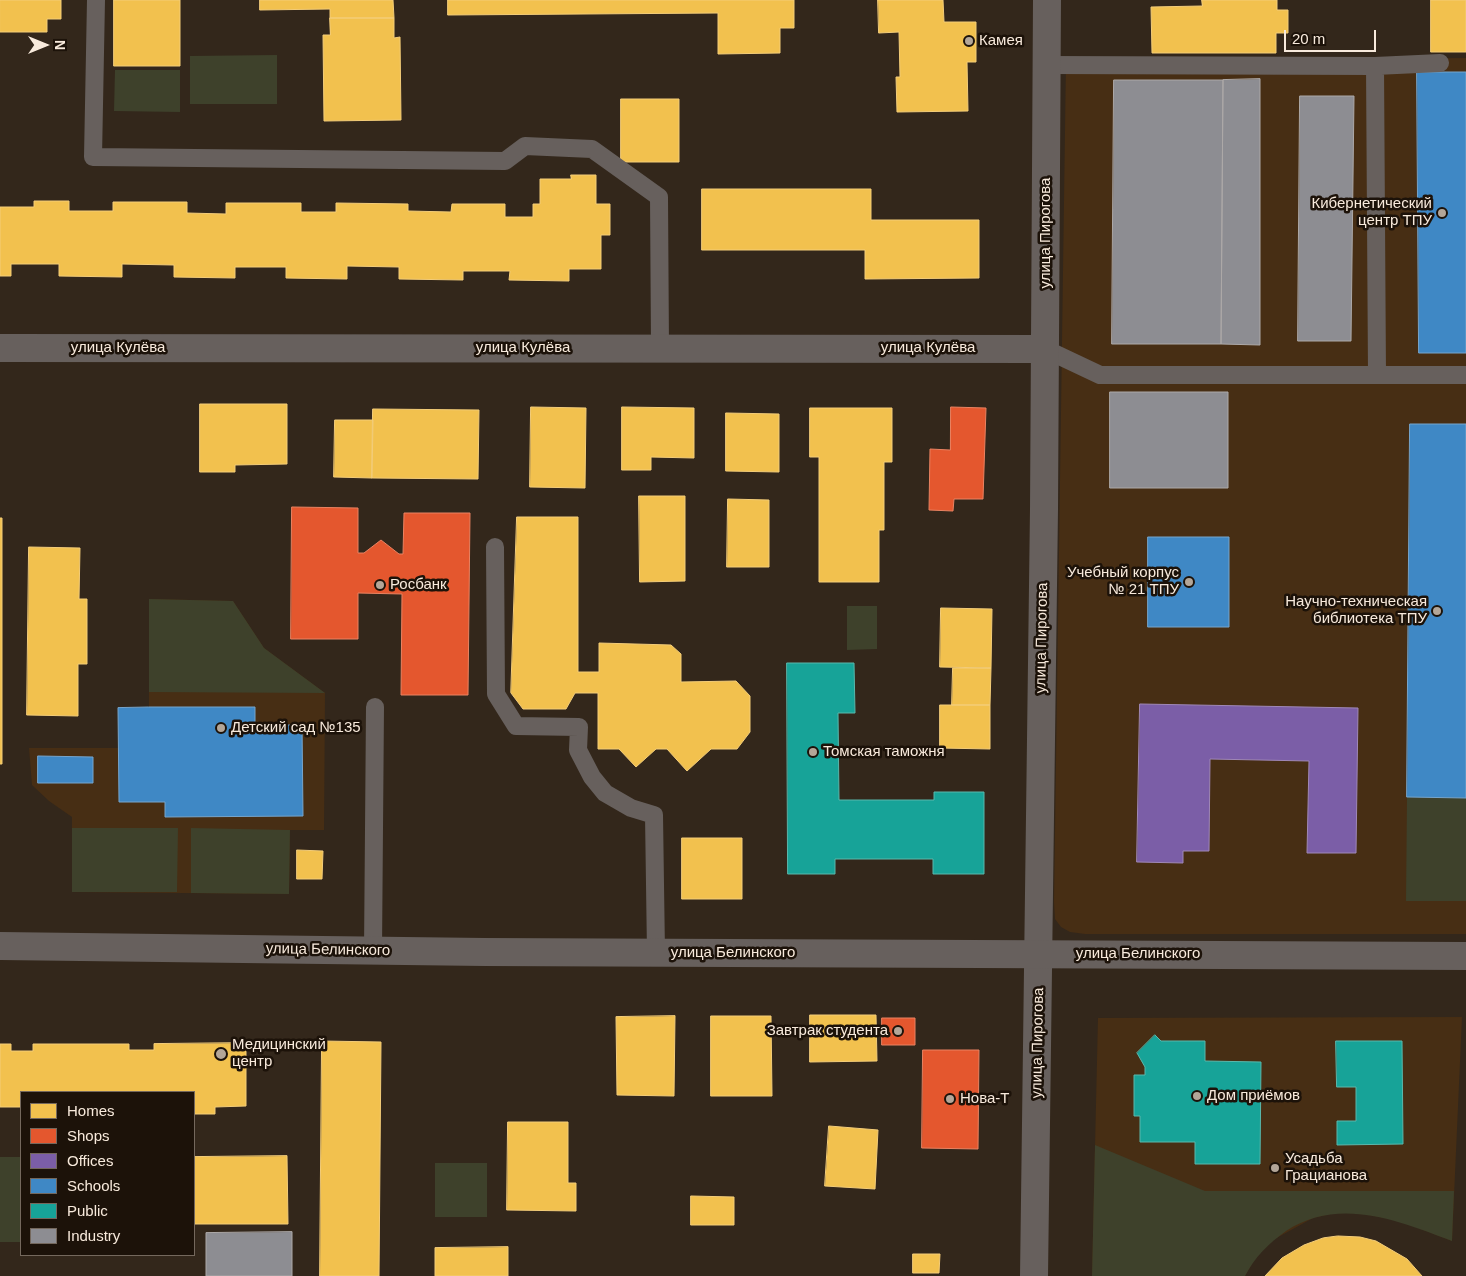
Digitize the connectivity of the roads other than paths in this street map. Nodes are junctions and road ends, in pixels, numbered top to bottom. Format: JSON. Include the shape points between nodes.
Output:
{"nodes":[{"id":1,"x":96,"y":0,"type":"edge"},
{"id":2,"x":1047,"y":0,"type":"edge"},
{"id":3,"x":1440,"y":63,"type":"dead end"},
{"id":4,"x":1046,"y":65,"type":"junction"},
{"id":5,"x":1376,"y":66,"type":"junction"},
{"id":6,"x":0,"y":348,"type":"edge"},
{"id":7,"x":660,"y":348,"type":"junction"},
{"id":8,"x":1046,"y":349,"type":"junction"},
{"id":9,"x":1377,"y":375,"type":"junction"},
{"id":10,"x":1466,"y":375,"type":"edge"},
{"id":11,"x":496,"y":547,"type":"dead end"},
{"id":12,"x":375,"y":707,"type":"dead end"},
{"id":13,"x":0,"y":946,"type":"edge"},
{"id":14,"x":373,"y":951,"type":"junction"},
{"id":15,"x":656,"y":953,"type":"junction"},
{"id":16,"x":1039,"y":954,"type":"junction"},
{"id":17,"x":1466,"y":956,"type":"edge"},
{"id":18,"x":1034,"y":1276,"type":"edge"}],
"edges":[{"from":1,"to":7,"type":"lane","via":[[93,157],[505,161],[525,146],[592,149],[659,197]]},
{"from":2,"to":4,"type":"street","name":"улица Пирогова"},
{"from":3,"to":5,"type":"lane"},
{"from":4,"to":5,"type":"lane"},
{"from":4,"to":8,"type":"street","name":"улица Пирогова"},
{"from":5,"to":9,"type":"lane"},
{"from":6,"to":7,"type":"street","name":"улица Кулёва"},
{"from":7,"to":8,"type":"street","name":"улица Кулёва"},
{"from":8,"to":9,"type":"lane","via":[[1100,375]]},
{"from":8,"to":16,"type":"street","name":"улица Пирогова"},
{"from":9,"to":10,"type":"lane"},
{"from":11,"to":15,"type":"lane","via":[[496,694],[516,726],[579,727],[578,750],[592,778],[606,793],[631,808],[654,815]]},
{"from":12,"to":14,"type":"lane"},
{"from":13,"to":14,"type":"street","name":"улица Белинского"},
{"from":14,"to":15,"type":"street","name":"улица Белинского"},
{"from":15,"to":16,"type":"street","name":"улица Белинского"},
{"from":16,"to":17,"type":"street","name":"улица Белинского"},
{"from":16,"to":18,"type":"street","name":"улица Пирогова"}]}
